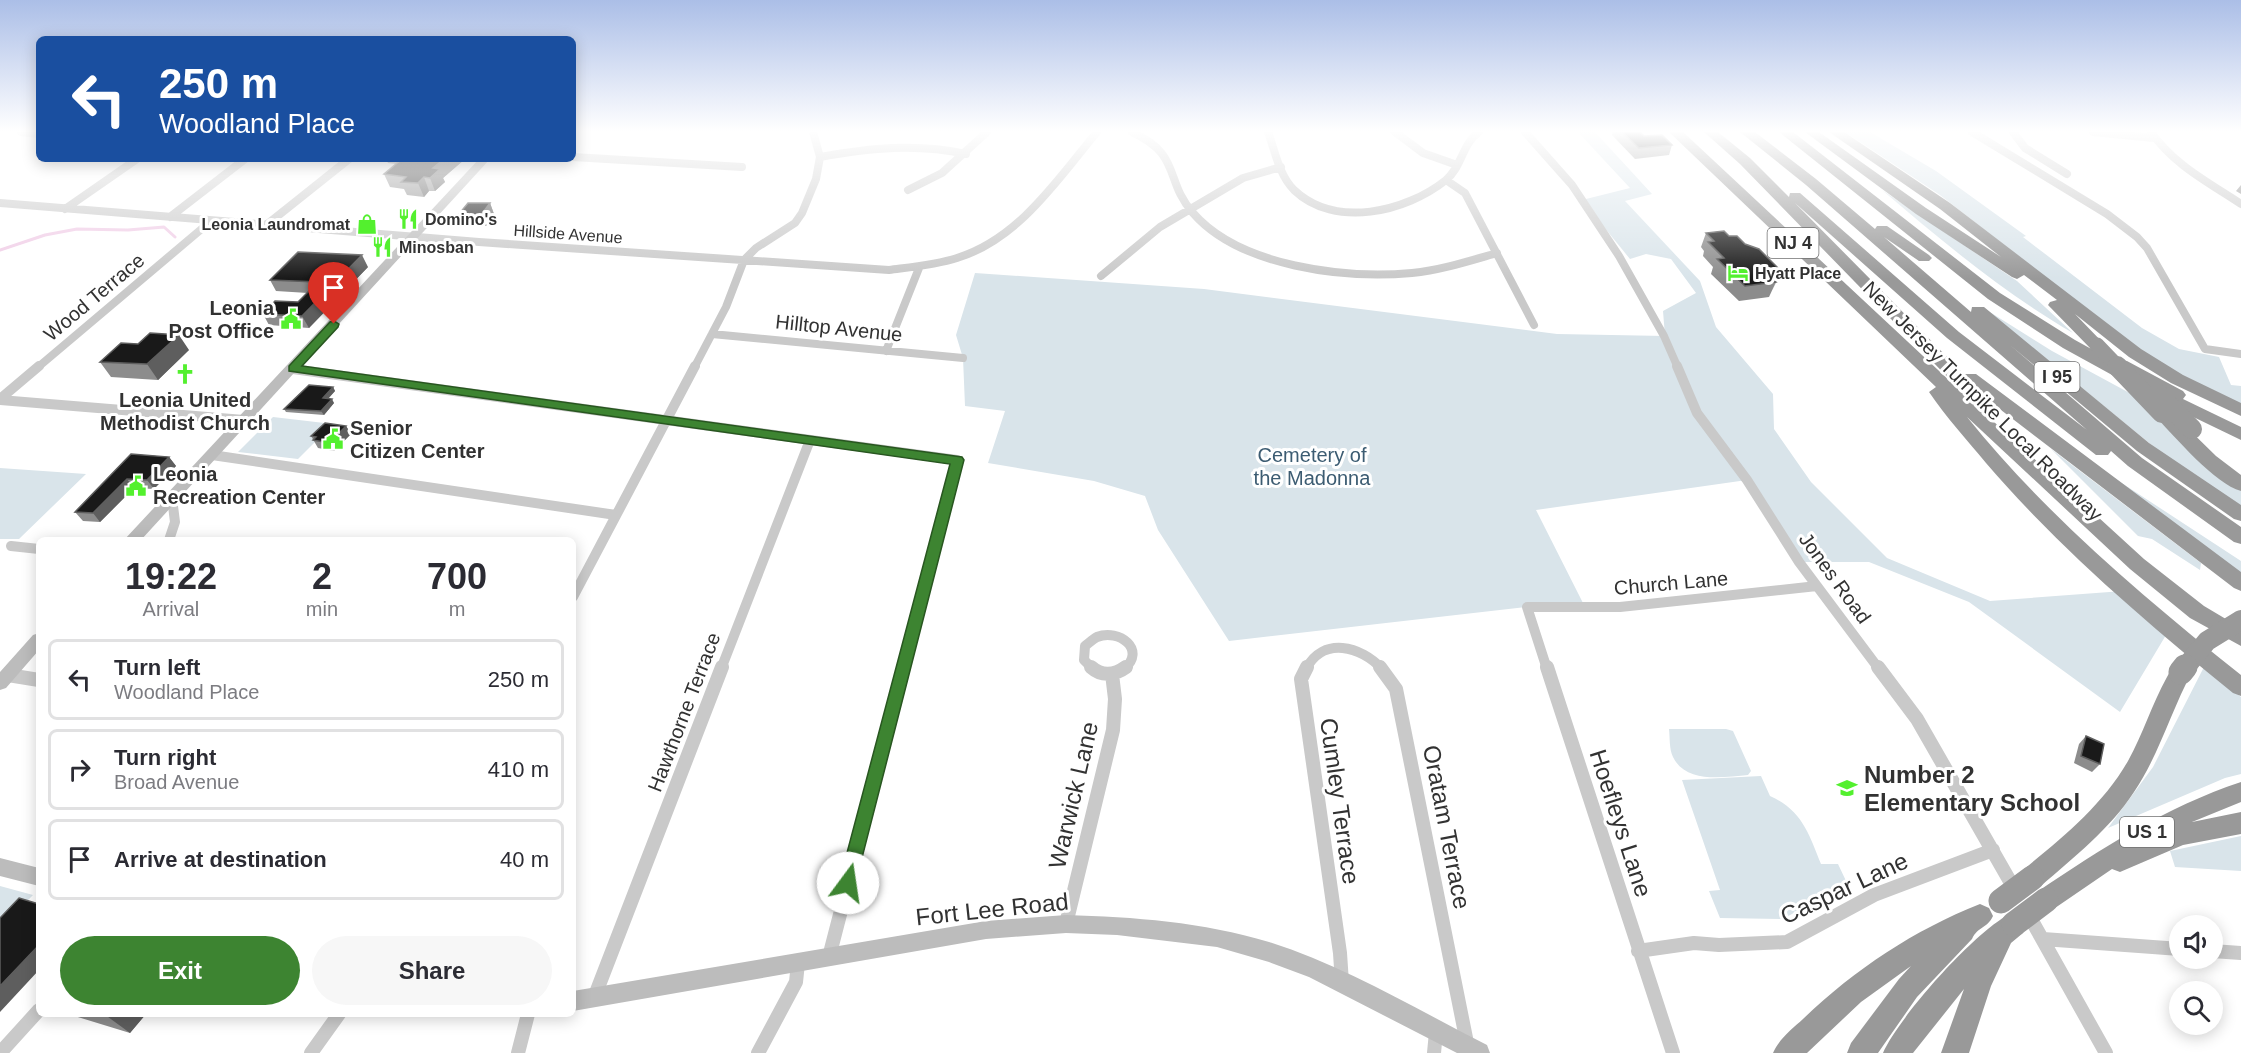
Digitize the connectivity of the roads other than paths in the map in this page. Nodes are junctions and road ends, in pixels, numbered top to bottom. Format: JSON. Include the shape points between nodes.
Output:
{"nodes":[{"id":1,"x":105,"y":181,"type":"edge"},
{"id":2,"x":216,"y":181,"type":"edge"},
{"id":3,"x":321,"y":181,"type":"edge"},
{"id":4,"x":465,"y":181,"type":"edge"},
{"id":5,"x":815,"y":181,"type":"edge"},
{"id":6,"x":930,"y":181,"type":"edge"},
{"id":7,"x":1056,"y":181,"type":"edge"},
{"id":8,"x":1178,"y":181,"type":"edge"},
{"id":9,"x":1238,"y":181,"type":"edge"},
{"id":10,"x":1288,"y":181,"type":"edge"},
{"id":11,"x":1444,"y":181,"type":"edge"},
{"id":12,"x":1448,"y":181,"type":"edge"},
{"id":13,"x":1569,"y":181,"type":"edge"},
{"id":14,"x":1728,"y":181,"type":"edge"},
{"id":15,"x":1764,"y":181,"type":"edge"},
{"id":16,"x":1774,"y":181,"type":"edge"},
{"id":17,"x":1794,"y":181,"type":"edge"},
{"id":18,"x":1809,"y":181,"type":"edge"},
{"id":19,"x":1825,"y":181,"type":"edge"},
{"id":20,"x":1847,"y":181,"type":"edge"},
{"id":21,"x":1879,"y":181,"type":"edge"},
{"id":22,"x":1902,"y":181,"type":"edge"},
{"id":23,"x":2053,"y":181,"type":"edge"},
{"id":24,"x":2206,"y":181,"type":"edge"},
{"id":25,"x":908,"y":190,"type":"dead end"},
{"id":26,"x":0,"y":202,"type":"edge"},
{"id":27,"x":2241,"y":204,"type":"edge"},
{"id":28,"x":65,"y":209,"type":"junction"},
{"id":29,"x":1190,"y":209,"type":"junction"},
{"id":30,"x":170,"y":217,"type":"junction"},
{"id":31,"x":211,"y":221,"type":"junction"},
{"id":32,"x":265,"y":226,"type":"junction"},
{"id":33,"x":1882,"y":229,"type":"junction"},
{"id":34,"x":413,"y":237,"type":"junction"},
{"id":35,"x":1886,"y":248,"type":"junction"},
{"id":36,"x":1497,"y":253,"type":"junction"},
{"id":37,"x":744,"y":260,"type":"junction"},
{"id":38,"x":919,"y":268,"type":"junction"},
{"id":39,"x":1848,"y":268,"type":"junction"},
{"id":40,"x":1101,"y":276,"type":"dead end"},
{"id":41,"x":2033,"y":279,"type":"junction"},
{"id":42,"x":2025,"y":316,"type":"junction"},
{"id":43,"x":1534,"y":325,"type":"dead end"},
{"id":44,"x":712,"y":334,"type":"junction"},
{"id":45,"x":886,"y":351,"type":"junction"},
{"id":46,"x":1910,"y":354,"type":"junction"},
{"id":47,"x":2241,"y":354,"type":"edge"},
{"id":48,"x":963,"y":358,"type":"dead end"},
{"id":49,"x":293,"y":369,"type":"junction"},
{"id":50,"x":0,"y":400,"type":"edge"},
{"id":51,"x":2241,"y":410,"type":"edge"},
{"id":52,"x":244,"y":420,"type":"junction"},
{"id":53,"x":666,"y":420,"type":"junction"},
{"id":54,"x":2241,"y":426,"type":"edge"},
{"id":55,"x":2241,"y":434,"type":"edge"},
{"id":56,"x":810,"y":440,"type":"junction"},
{"id":57,"x":2241,"y":444,"type":"edge"},
{"id":58,"x":212,"y":455,"type":"junction"},
{"id":59,"x":2241,"y":470,"type":"edge"},
{"id":60,"x":2241,"y":485,"type":"edge"},
{"id":61,"x":172,"y":498,"type":"junction"},
{"id":62,"x":2241,"y":514,"type":"edge"},
{"id":63,"x":616,"y":515,"type":"junction"},
{"id":64,"x":135,"y":537,"type":"edge"},
{"id":65,"x":170,"y":537,"type":"edge"},
{"id":66,"x":2241,"y":538,"type":"edge"},
{"id":67,"x":10,"y":546,"type":"dead end"},
{"id":68,"x":36,"y":549,"type":"edge"},
{"id":69,"x":2241,"y":584,"type":"edge"},
{"id":70,"x":1817,"y":586,"type":"junction"},
{"id":71,"x":576,"y":591,"type":"edge"},
{"id":72,"x":1527,"y":607,"type":"joint"},
{"id":73,"x":2241,"y":620,"type":"edge"},
{"id":74,"x":2241,"y":636,"type":"edge"},
{"id":75,"x":36,"y":642,"type":"edge"},
{"id":76,"x":1340,"y":648,"type":"joint"},
{"id":77,"x":1112,"y":674,"type":"dead end"},
{"id":78,"x":4,"y":679,"type":"edge"},
{"id":79,"x":36,"y":680,"type":"edge"},
{"id":80,"x":2241,"y":687,"type":"edge"},
{"id":81,"x":2237,"y":793,"type":"edge"},
{"id":82,"x":2241,"y":823,"type":"edge"},
{"id":83,"x":1993,"y":850,"type":"junction"},
{"id":84,"x":0,"y":867,"type":"edge"},
{"id":85,"x":36,"y":877,"type":"edge"},
{"id":86,"x":2068,"y":885,"type":"junction"},
{"id":87,"x":1991,"y":908,"type":"junction"},
{"id":88,"x":1066,"y":924,"type":"junction"},
{"id":89,"x":2014,"y":924,"type":"junction"},
{"id":90,"x":2043,"y":939,"type":"junction"},
{"id":91,"x":2169,"y":947,"type":"edge"},
{"id":92,"x":1638,"y":951,"type":"junction"},
{"id":93,"x":2223,"y":952,"type":"edge"},
{"id":94,"x":2241,"y":953,"type":"edge"},
{"id":95,"x":829,"y":957,"type":"junction"},
{"id":96,"x":798,"y":963,"type":"junction"},
{"id":97,"x":1342,"y":983,"type":"junction"},
{"id":98,"x":594,"y":998,"type":"junction"},
{"id":99,"x":576,"y":1001,"type":"edge"},
{"id":100,"x":36,"y":1013,"type":"edge"},
{"id":101,"x":337,"y":1017,"type":"edge"},
{"id":102,"x":527,"y":1017,"type":"edge"},
{"id":103,"x":1436,"y":1032,"type":"junction"},
{"id":104,"x":1473,"y":1050,"type":"edge"},
{"id":105,"x":0,"y":1053,"type":"edge"},
{"id":106,"x":311,"y":1053,"type":"edge"},
{"id":107,"x":518,"y":1053,"type":"edge"},
{"id":108,"x":758,"y":1053,"type":"edge"},
{"id":109,"x":1434,"y":1053,"type":"edge"},
{"id":110,"x":1672,"y":1053,"type":"edge"},
{"id":111,"x":1787,"y":1053,"type":"edge"},
{"id":112,"x":1861,"y":1053,"type":"edge"},
{"id":113,"x":1897,"y":1053,"type":"edge"},
{"id":114,"x":1955,"y":1053,"type":"edge"},
{"id":115,"x":2106,"y":1053,"type":"edge"}],
"edges":[{"from":1,"to":28,"type":"street"},
{"from":2,"to":30,"type":"street"},
{"from":3,"to":32,"type":"street"},
{"from":4,"to":34,"type":"street"},
{"from":5,"to":37,"type":"street","via":[[795,223]]},
{"from":6,"to":25,"type":"street"},
{"from":7,"to":38,"type":"street","name":"Hillside Avenue","via":[[1014,227],[967,255]]},
{"from":8,"to":29,"type":"street"},
{"from":9,"to":29,"type":"street"},
{"from":10,"to":11,"type":"street","via":[[1302,197],[1321,206],[1352,212],[1391,209]]},
{"from":12,"to":36,"type":"street","via":[[1465,193]]},
{"from":13,"to":70,"type":"street","name":"Jones Road","via":[[1619,256],[1664,336],[1697,413]]},
{"from":14,"to":46,"type":"highway","number":"NJ 4"},
{"from":15,"to":39,"type":"highway","name":"New Jersey Turnpike Local Roadway"},
{"from":16,"to":66,"type":"highway","via":[[1935,320],[2070,427],[2180,507]]},
{"from":17,"to":35,"type":"highway"},
{"from":18,"to":35,"type":"highway","number":"I 95"},
{"from":19,"to":33,"type":"highway","number":"I 95"},
{"from":20,"to":42,"type":"highway","number":"I 95"},
{"from":21,"to":41,"type":"highway"},
{"from":22,"to":41,"type":"highway"},
{"from":23,"to":47,"type":"street","via":[[2107,214],[2141,241],[2205,349]]},
{"from":24,"to":27,"type":"street"},
{"from":26,"to":28,"type":"street","name":"Hillside Avenue"},
{"from":28,"to":30,"type":"street","name":"Hillside Avenue"},
{"from":29,"to":36,"type":"street","via":[[1217,234],[1250,250],[1286,263],[1330,271],[1413,273]]},
{"from":29,"to":40,"type":"street","via":[[1149,234]]},
{"from":30,"to":31,"type":"street","name":"Hillside Avenue"},
{"from":31,"to":32,"type":"street","name":"Hillside Avenue"},
{"from":31,"to":50,"type":"street","name":"Wood Terrace"},
{"from":32,"to":34,"type":"street","name":"Hillside Avenue"},
{"from":33,"to":57,"type":"highway","via":[[2066,355]]},
{"from":33,"to":62,"type":"highway","number":"I 95","via":[[2121,429]]},
{"from":34,"to":37,"type":"street","name":"Hillside Avenue"},
{"from":34,"to":49,"type":"street"},
{"from":35,"to":66,"type":"highway","number":"I 95","via":[[2127,456]]},
{"from":36,"to":43,"type":"street"},
{"from":37,"to":38,"type":"street","name":"Hillside Avenue","via":[[890,270]]},
{"from":37,"to":44,"type":"street"},
{"from":38,"to":45,"type":"street"},
{"from":39,"to":69,"type":"highway","via":[[1878,290],[1968,377]]},
{"from":39,"to":74,"type":"highway","name":"New Jersey Turnpike Local Roadway","via":[[2116,532],[2170,581]]},
{"from":41,"to":51,"type":"highway","via":[[2145,360]]},
{"from":41,"to":59,"type":"highway","bridge":true,"via":[[2129,364],[2212,448]]},
{"from":41,"to":60,"type":"highway","bridge":true,"via":[[2209,460]]},
{"from":42,"to":54,"type":"highway"},
{"from":42,"to":55,"type":"highway","number":"I 95","via":[[2114,369]]},
{"from":44,"to":45,"type":"street","name":"Hilltop Avenue"},
{"from":44,"to":53,"type":"street"},
{"from":45,"to":48,"type":"street","name":"Hilltop Avenue"},
{"from":46,"to":74,"type":"highway","via":[[2156,580],[2197,612]]},
{"from":46,"to":80,"type":"highway","via":[[1954,413],[2043,512],[2158,618]]},
{"from":49,"to":52,"type":"street"},
{"from":49,"to":53,"type":"street"},
{"from":50,"to":52,"type":"street"},
{"from":52,"to":58,"type":"street"},
{"from":53,"to":56,"type":"street"},
{"from":53,"to":63,"type":"street"},
{"from":56,"to":95,"type":"street","via":[[957,460]]},
{"from":56,"to":98,"type":"street","name":"Hawthorne Terrace"},
{"from":58,"to":61,"type":"street"},
{"from":58,"to":63,"type":"street"},
{"from":61,"to":64,"type":"street"},
{"from":61,"to":65,"type":"street","via":[[175,522]]},
{"from":63,"to":71,"type":"street"},
{"from":67,"to":68,"type":"street"},
{"from":70,"to":72,"type":"street","name":"Church Lane","via":[[1620,607]]},
{"from":70,"to":83,"type":"street","name":"Jones Road","via":[[1917,719]]},
{"from":72,"to":92,"type":"street","name":"Hoefleys Lane"},
{"from":73,"to":87,"type":"highway","number":"US 1","bridge":true,"via":[[2207,641],[2181,672],[2126,783],[2090,829]]},
{"from":75,"to":78,"type":"street"},
{"from":76,"to":97,"type":"street","name":"Cumley Terrace","via":[[1318,654],[1301,679]]},
{"from":76,"to":104,"type":"street","name":"Oratam Terrace","via":[[1372,657],[1391,677],[1396,689]]},
{"from":77,"to":88,"type":"street","name":"Warwick Lane","via":[[1113,730]]},
{"from":78,"to":79,"type":"street"},
{"from":81,"to":86,"type":"highway","number":"US 1","via":[[2173,818]]},
{"from":82,"to":86,"type":"highway","via":[[2168,839]]},
{"from":83,"to":90,"type":"street","name":"Jones Road"},
{"from":83,"to":92,"type":"street","name":"Caspar Lane","via":[[1874,895],[1787,942],[1694,943]]},
{"from":84,"to":85,"type":"street"},
{"from":86,"to":89,"type":"highway","number":"US 1","bridge":true},
{"from":87,"to":111,"type":"highway","via":[[1875,975]]},
{"from":87,"to":112,"type":"highway","number":"US 1","via":[[1914,981]]},
{"from":88,"to":95,"type":"street","name":"Fort Lee Road","via":[[986,930]]},
{"from":88,"to":97,"type":"street","name":"Fort Lee Road","via":[[1217,938],[1269,952]]},
{"from":89,"to":113,"type":"highway","number":"US 1","via":[[1948,986]]},
{"from":89,"to":114,"type":"highway","via":[[1986,967]]},
{"from":90,"to":91,"type":"street"},
{"from":90,"to":115,"type":"street","name":"Jones Road"},
{"from":92,"to":110,"type":"street","name":"Hoefleys Lane"},
{"from":93,"to":94,"type":"street"},
{"from":95,"to":96,"type":"street","name":"Fort Lee Road"},
{"from":96,"to":98,"type":"street","name":"Fort Lee Road"},
{"from":96,"to":108,"type":"street","via":[[796,982]]},
{"from":97,"to":103,"type":"street","name":"Fort Lee Road"},
{"from":98,"to":99,"type":"street","name":"Fort Lee Road"},
{"from":100,"to":105,"type":"street"},
{"from":101,"to":106,"type":"street"},
{"from":102,"to":107,"type":"street"},
{"from":103,"to":104,"type":"street","name":"Fort Lee Road"},
{"from":103,"to":109,"type":"street"}]}
